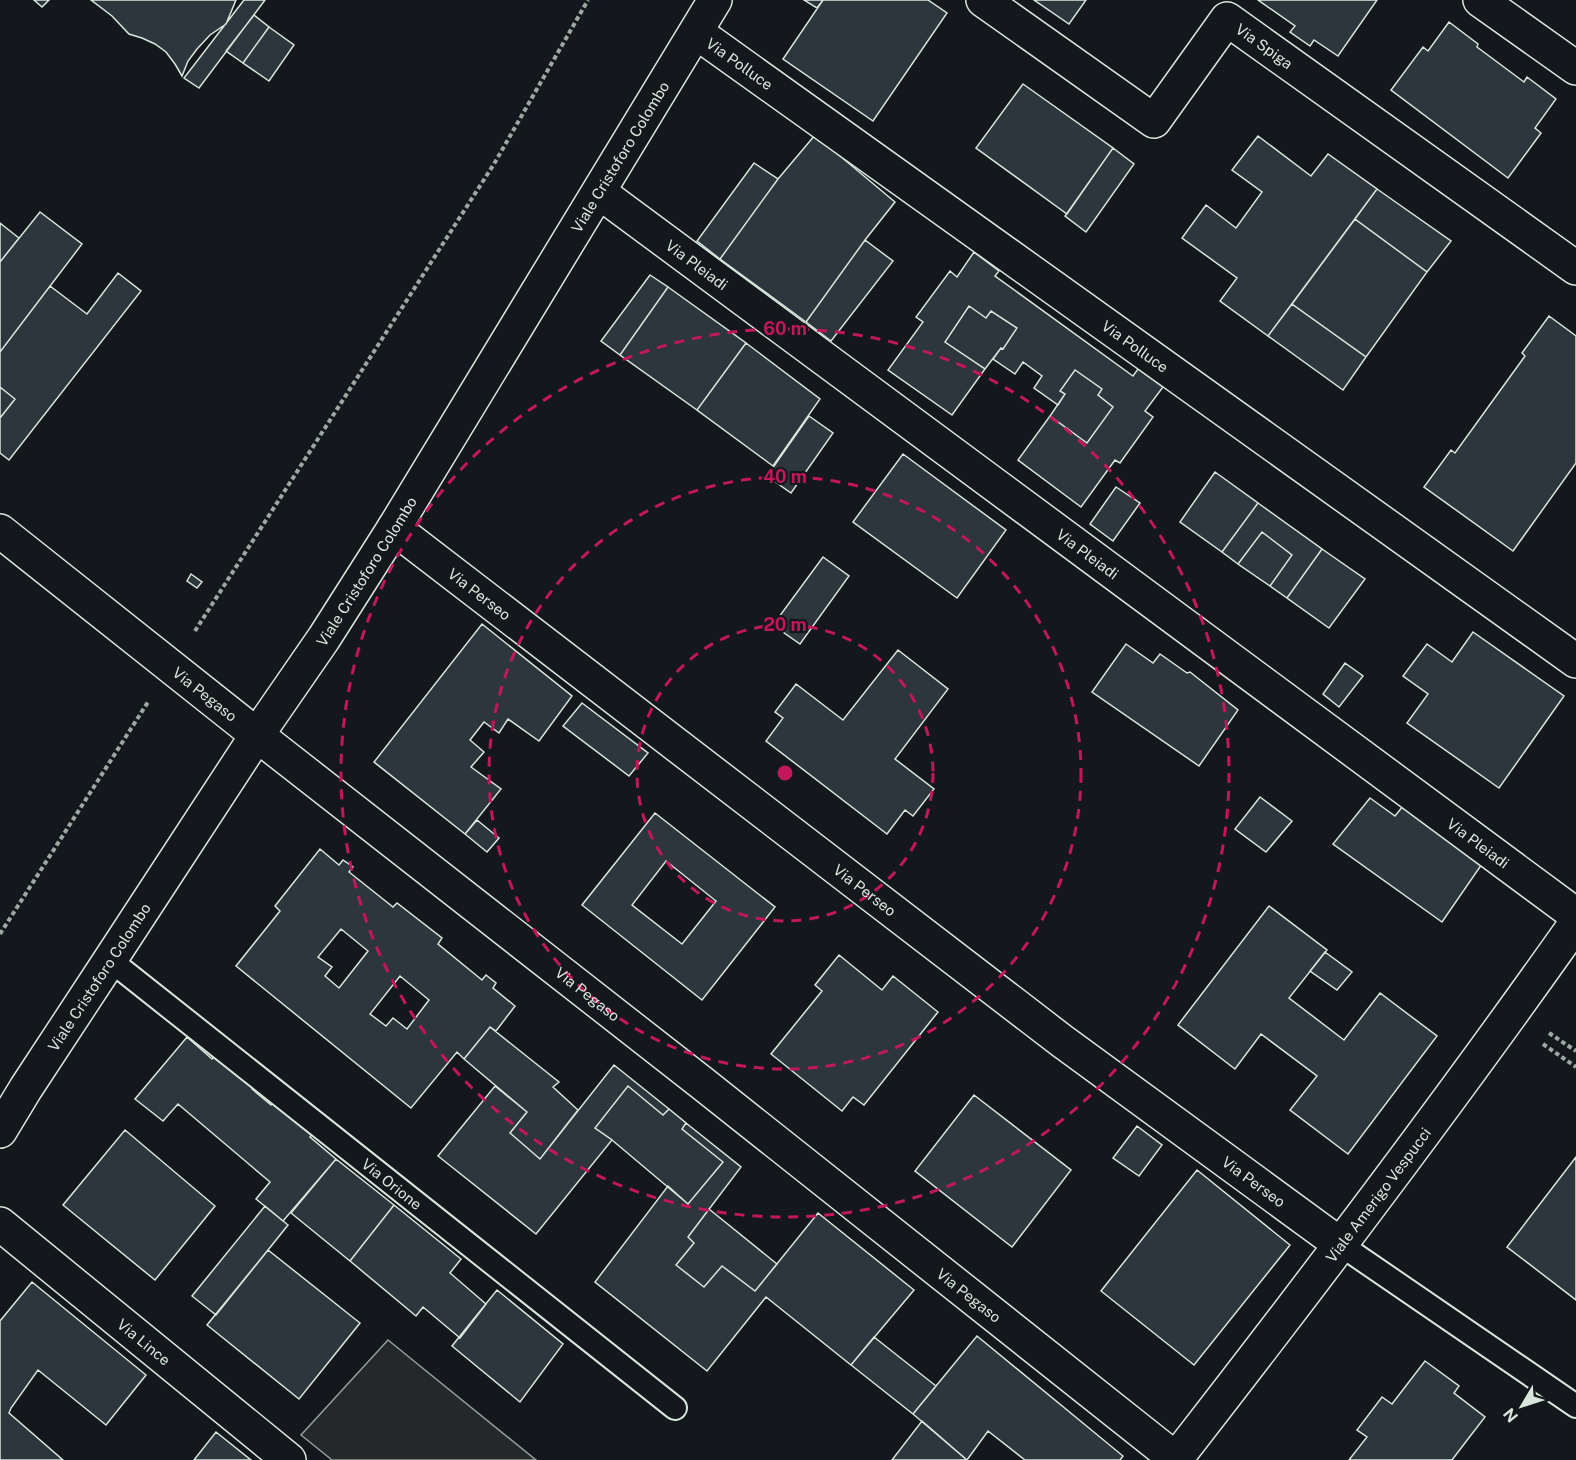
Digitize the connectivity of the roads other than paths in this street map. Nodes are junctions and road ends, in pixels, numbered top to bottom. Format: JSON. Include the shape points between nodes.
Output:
{"nodes":[{"id":1,"x":715,"y":0,"type":"edge"},
{"id":2,"x":982,"y":0,"type":"edge"},
{"id":3,"x":1480,"y":0,"type":"edge"},
{"id":4,"x":696,"y":32,"type":"junction"},
{"id":5,"x":1576,"y":68,"type":"edge"},
{"id":6,"x":598,"y":192,"type":"junction"},
{"id":7,"x":1576,"y":268,"type":"edge"},
{"id":8,"x":394,"y":528,"type":"junction"},
{"id":9,"x":0,"y":531,"type":"edge"},
{"id":10,"x":1576,"y":661,"type":"edge"},
{"id":11,"x":257,"y":735,"type":"junction"},
{"id":12,"x":1576,"y":915,"type":"edge"},
{"id":13,"x":1576,"y":923,"type":"edge"},
{"id":14,"x":110,"y":960,"type":"junction"},
{"id":15,"x":0,"y":1131,"type":"edge"},
{"id":16,"x":0,"y":1224,"type":"edge"},
{"id":17,"x":1341,"y":1245,"type":"junction"},
{"id":18,"x":1576,"y":1406,"type":"edge"},
{"id":19,"x":675,"y":1408,"type":"dead end"},
{"id":20,"x":289,"y":1460,"type":"edge"},
{"id":21,"x":1176,"y":1460,"type":"edge"}],
"edges":[{"from":1,"to":4,"type":"street","name":"Viale Cristoforo Colombo"},
{"from":2,"to":7,"type":"street","name":"Via Spiga","via":[[1154,121],[1227,19]]},
{"from":3,"to":5,"type":"street"},
{"from":4,"to":6,"type":"street","name":"Viale Cristoforo Colombo"},
{"from":4,"to":10,"type":"street","name":"Via Polluce"},
{"from":6,"to":8,"type":"street","name":"Viale Cristoforo Colombo"},
{"from":6,"to":12,"type":"street","name":"Via Pleiadi"},
{"from":8,"to":11,"type":"street","name":"Viale Cristoforo Colombo"},
{"from":8,"to":17,"type":"street","name":"Via Perseo","via":[[1062,1041]]},
{"from":9,"to":11,"type":"street","name":"Via Pegaso"},
{"from":11,"to":14,"type":"street","name":"Viale Cristoforo Colombo"},
{"from":11,"to":21,"type":"street","name":"Via Pegaso"},
{"from":13,"to":17,"type":"street","name":"Viale Amerigo Vespucci"},
{"from":14,"to":15,"type":"street","name":"Viale Cristoforo Colombo"},
{"from":14,"to":19,"type":"lane","name":"Via Orione"},
{"from":16,"to":20,"type":"street","name":"Via Lince"},
{"from":17,"to":18,"type":"lane"},
{"from":17,"to":21,"type":"street","name":"Viale Amerigo Vespucci"}]}
